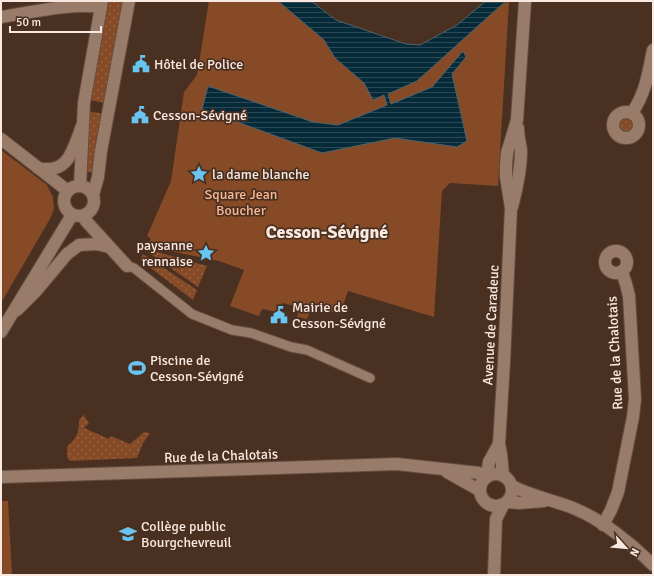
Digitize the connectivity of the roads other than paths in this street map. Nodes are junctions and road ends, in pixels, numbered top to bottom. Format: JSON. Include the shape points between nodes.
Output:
{"nodes":[{"id":1,"x":129,"y":1,"type":"edge"},
{"id":2,"x":525,"y":1,"type":"edge"},
{"id":3,"x":102,"y":4,"type":"edge"},
{"id":4,"x":1,"y":17,"type":"edge"},
{"id":5,"x":653,"y":50,"type":"edge"},
{"id":6,"x":632,"y":113,"type":"dead end"},
{"id":7,"x":82,"y":125,"type":"junction"},
{"id":8,"x":1,"y":139,"type":"edge"},
{"id":9,"x":38,"y":168,"type":"junction"},
{"id":10,"x":74,"y":189,"type":"junction"},
{"id":11,"x":93,"y":195,"type":"junction"},
{"id":12,"x":72,"y":214,"type":"junction"},
{"id":13,"x":84,"y":216,"type":"junction"},
{"id":14,"x":109,"y":247,"type":"junction"},
{"id":15,"x":127,"y":266,"type":"joint"},
{"id":16,"x":622,"y":272,"type":"dead end"},
{"id":17,"x":12,"y":315,"type":"junction"},
{"id":18,"x":1,"y":332,"type":"edge"},
{"id":19,"x":370,"y":378,"type":"dead end"},
{"id":20,"x":498,"y":444,"type":"junction"},
{"id":21,"x":442,"y":469,"type":"junction"},
{"id":22,"x":502,"y":475,"type":"junction"},
{"id":23,"x":487,"y":476,"type":"junction"},
{"id":24,"x":1,"y":477,"type":"edge"},
{"id":25,"x":512,"y":486,"type":"junction"},
{"id":26,"x":480,"y":490,"type":"junction"},
{"id":27,"x":551,"y":501,"type":"junction"},
{"id":28,"x":505,"y":504,"type":"junction"},
{"id":29,"x":603,"y":525,"type":"junction"},
{"id":30,"x":653,"y":565,"type":"edge"},
{"id":31,"x":494,"y":575,"type":"edge"}],
"edges":[{"from":1,"to":11,"type":"main road"},
{"from":2,"to":20,"type":"main road","name":"Avenue de Caradeuc","via":[[517,120],[506,165],[511,208]]},
{"from":3,"to":4,"type":"main road"},
{"from":3,"to":7,"type":"main road"},
{"from":5,"to":6,"type":"main road","via":[[646,86]]},
{"from":7,"to":9,"type":"main road","via":[[70,158],[63,165],[48,170]]},
{"from":7,"to":10,"type":"main road"},
{"from":8,"to":9,"type":"main road"},
{"from":9,"to":10,"type":"main road"},
{"from":10,"to":11,"type":"main road","via":[[88,188]]},
{"from":10,"to":12,"type":"main road","via":[[66,195],[64,204]]},
{"from":11,"to":13,"type":"main road","via":[[93,207]]},
{"from":12,"to":13,"type":"main road"},
{"from":12,"to":17,"type":"main road"},
{"from":13,"to":14,"type":"main road","via":[[86,222]]},
{"from":14,"to":15,"type":"main road"},
{"from":14,"to":17,"type":"main road","via":[[96,244],[79,245],[67,254]]},
{"from":15,"to":19,"type":"street","via":[[134,268],[192,314],[232,330],[307,350]]},
{"from":16,"to":29,"type":"main road","name":"Rue de la Chalotais","via":[[629,296],[635,399],[618,492]]},
{"from":17,"to":18,"type":"main road"},
{"from":20,"to":22,"type":"main road","name":"Avenue de Caradeuc"},
{"from":20,"to":23,"type":"main road","name":"Avenue de Caradeuc","via":[[488,462]]},
{"from":21,"to":23,"type":"main road","name":"Rue de la Chalotais"},
{"from":21,"to":24,"type":"main road","name":"Rue de la Chalotais","via":[[396,464]]},
{"from":21,"to":26,"type":"main road","name":"Rue de la Chalotais"},
{"from":22,"to":23,"type":"main road"},
{"from":22,"to":25,"type":"main road"},
{"from":23,"to":26,"type":"main road","via":[[481,483]]},
{"from":25,"to":27,"type":"main road"},
{"from":25,"to":28,"type":"main road","via":[[512,492]]},
{"from":26,"to":28,"type":"main road","via":[[481,498],[488,505],[498,507]]},
{"from":27,"to":28,"type":"main road"},
{"from":27,"to":29,"type":"main road","via":[[572,508]]},
{"from":28,"to":31,"type":"main road","via":[[496,519]]},
{"from":29,"to":30,"type":"main road","via":[[628,542]]}]}
